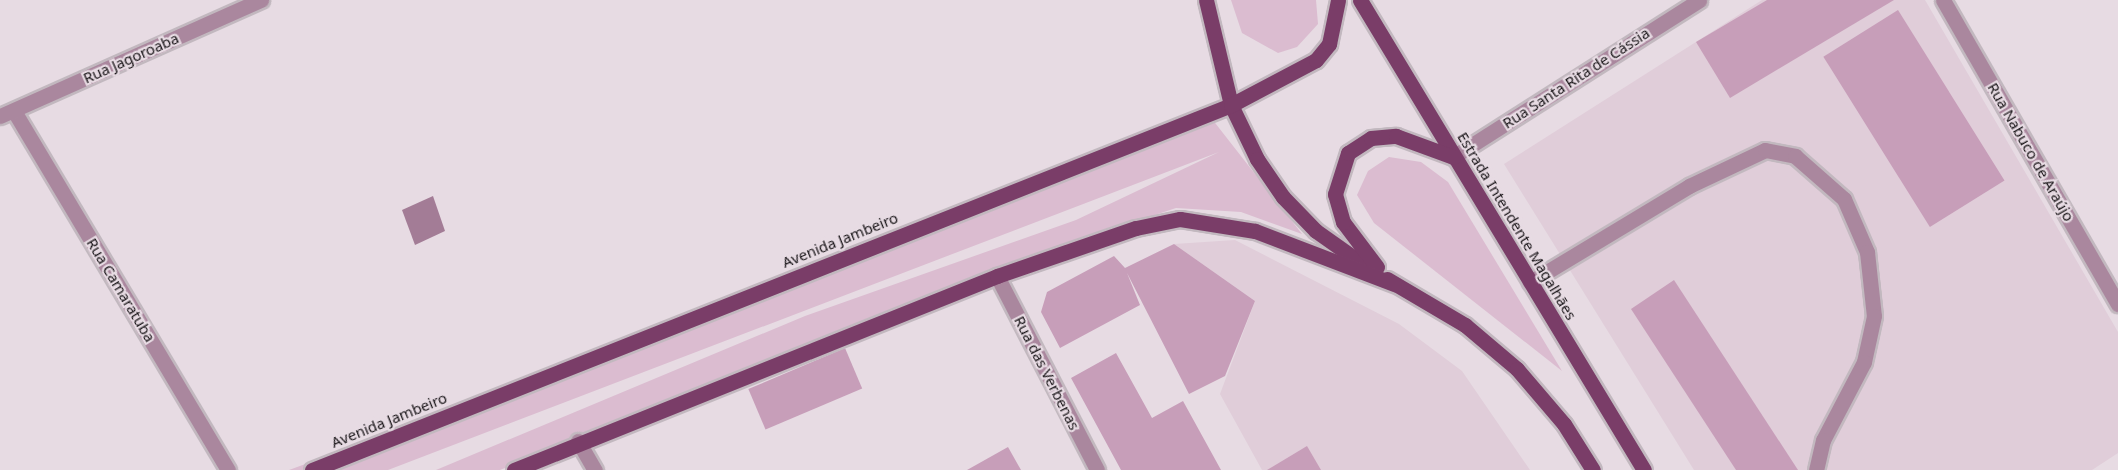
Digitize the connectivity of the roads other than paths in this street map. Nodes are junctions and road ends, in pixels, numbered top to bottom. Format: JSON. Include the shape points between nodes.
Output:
{"nodes":[{"id":1,"x":261,"y":0,"type":"edge"},
{"id":2,"x":1206,"y":0,"type":"edge"},
{"id":3,"x":1338,"y":0,"type":"edge"},
{"id":4,"x":1360,"y":0,"type":"edge"},
{"id":5,"x":1699,"y":0,"type":"edge"},
{"id":6,"x":1943,"y":0,"type":"edge"},
{"id":7,"x":1231,"y":105,"type":"junction"},
{"id":8,"x":7,"y":114,"type":"edge"},
{"id":9,"x":1453,"y":157,"type":"junction"},
{"id":10,"x":997,"y":276,"type":"junction"},
{"id":11,"x":1530,"y":282,"type":"junction"},
{"id":12,"x":1394,"y":284,"type":"junction"},
{"id":13,"x":2118,"y":304,"type":"edge"},
{"id":14,"x":578,"y":441,"type":"junction"},
{"id":15,"x":228,"y":470,"type":"edge"},
{"id":16,"x":312,"y":470,"type":"edge"},
{"id":17,"x":514,"y":470,"type":"edge"},
{"id":18,"x":595,"y":470,"type":"edge"},
{"id":19,"x":1097,"y":470,"type":"edge"},
{"id":20,"x":1593,"y":470,"type":"edge"},
{"id":21,"x":1644,"y":470,"type":"edge"},
{"id":22,"x":1816,"y":470,"type":"edge"}],
"edges":[{"from":1,"to":8,"type":"street","name":"Rua Jagoroaba"},
{"from":2,"to":7,"type":"main road"},
{"from":3,"to":7,"type":"main road","name":"Avenida Jambeiro","via":[[1329,44],[1316,60]]},
{"from":4,"to":9,"type":"main road","name":"Estrada Intendente Magalhães"},
{"from":5,"to":9,"type":"street","name":"Rua Santa Rita de Cássia"},
{"from":6,"to":13,"type":"street","name":"Rua Nabuco de Araújo"},
{"from":7,"to":12,"type":"main road","via":[[1283,197],[1316,231]]},
{"from":7,"to":16,"type":"main road","name":"Avenida Jambeiro"},
{"from":8,"to":15,"type":"street","name":"Rua Camaratuba"},
{"from":9,"to":11,"type":"main road","name":"Estrada Intendente Magalhães"},
{"from":9,"to":12,"type":"main road","via":[[1396,136],[1371,138],[1348,153],[1338,170],[1335,194],[1343,222]]},
{"from":10,"to":12,"type":"main road","via":[[1136,228],[1180,219],[1255,231]]},
{"from":10,"to":14,"type":"main road"},
{"from":10,"to":19,"type":"street","name":"Rua das Verbenas"},
{"from":11,"to":21,"type":"main road","name":"Estrada Intendente Magalhães"},
{"from":11,"to":22,"type":"street","via":[[1689,186],[1765,150],[1795,156],[1844,199],[1867,252],[1874,316],[1864,362],[1823,440]]},
{"from":12,"to":20,"type":"main road","via":[[1465,325],[1517,369],[1564,424]]},
{"from":14,"to":17,"type":"main road"},
{"from":14,"to":18,"type":"street"}]}
